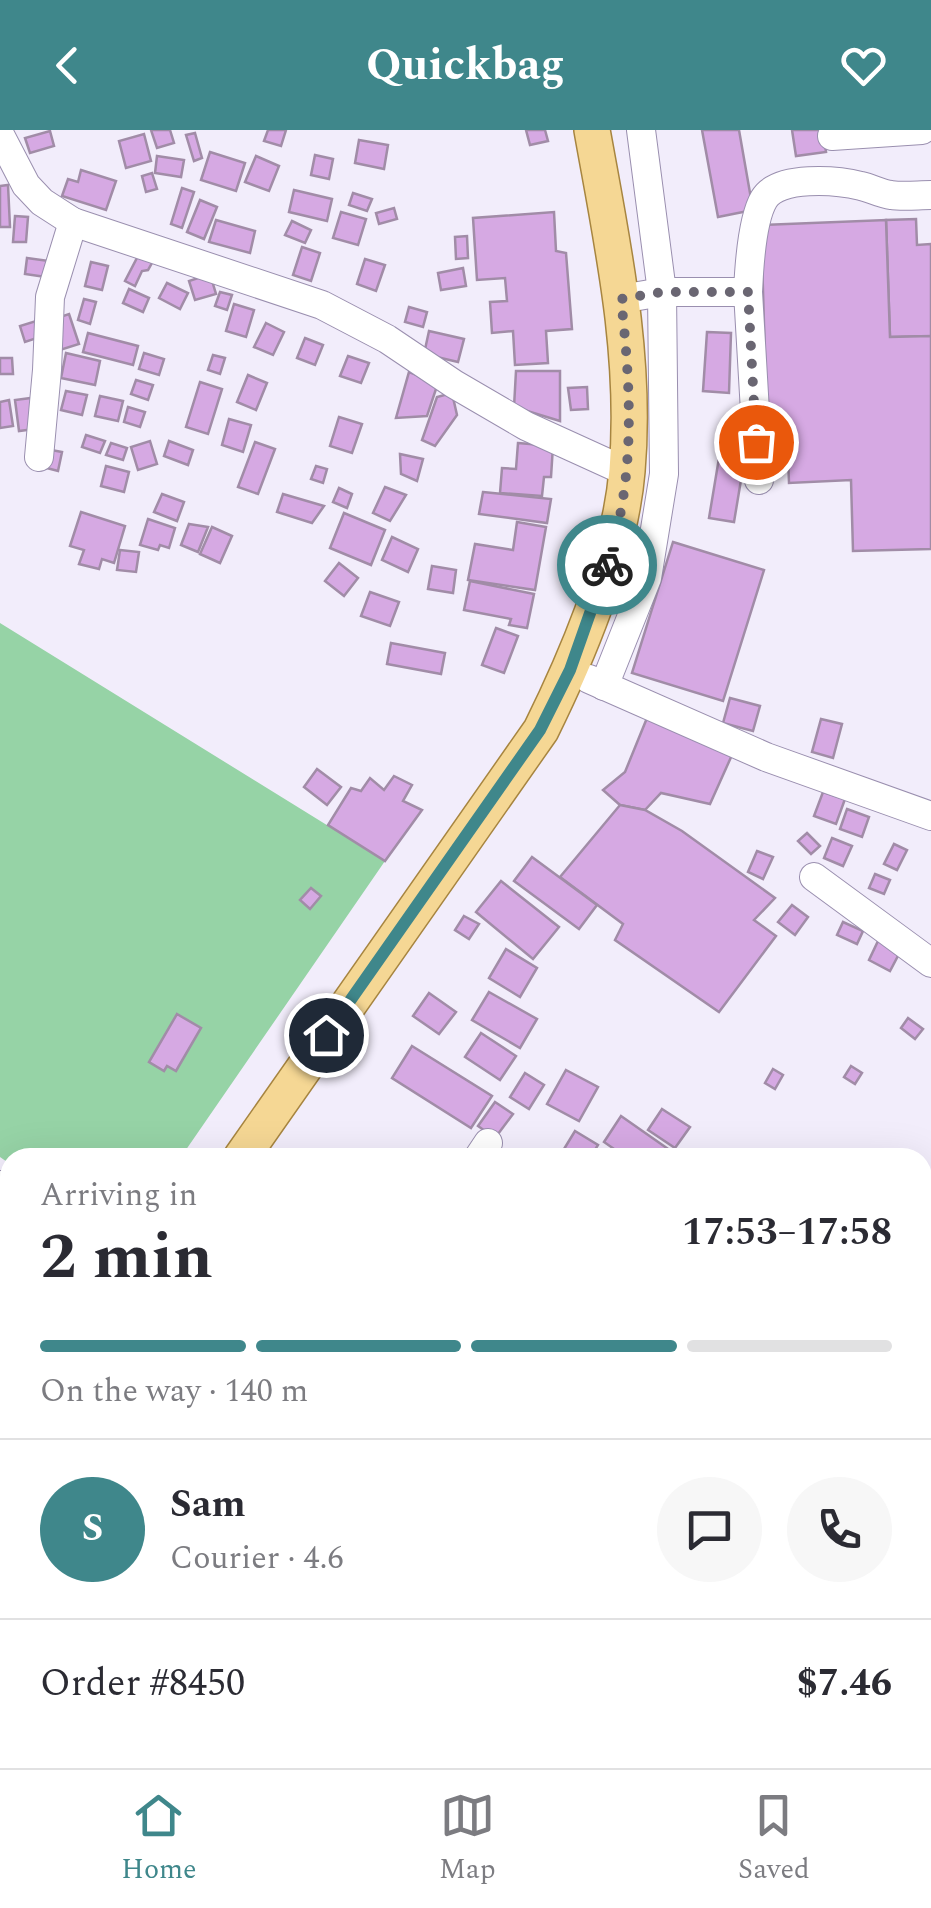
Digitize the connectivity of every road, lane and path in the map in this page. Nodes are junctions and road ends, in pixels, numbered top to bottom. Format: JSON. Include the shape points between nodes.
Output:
{"nodes":[{"id":1,"x":592,"y":130,"type":"edge"},
{"id":2,"x":641,"y":130,"type":"edge"},
{"id":3,"x":922,"y":130,"type":"edge"},
{"id":4,"x":832,"y":133,"type":"edge"},
{"id":5,"x":0,"y":135,"type":"edge"},
{"id":6,"x":829,"y":182,"type":"junction"},
{"id":7,"x":931,"y":194,"type":"edge"},
{"id":8,"x":73,"y":222,"type":"junction"},
{"id":9,"x":662,"y":292,"type":"junction"},
{"id":10,"x":748,"y":292,"type":"junction"},
{"id":11,"x":621,"y":299,"type":"junction"},
{"id":12,"x":38,"y":457,"type":"dead end"},
{"id":13,"x":627,"y":472,"type":"junction"},
{"id":14,"x":759,"y":480,"type":"dead end"},
{"id":15,"x":570,"y":670,"type":"junction"},
{"id":16,"x":604,"y":686,"type":"junction"},
{"id":17,"x":931,"y":816,"type":"edge"},
{"id":18,"x":814,"y":878,"type":"dead end"},
{"id":19,"x":931,"y":963,"type":"edge"},
{"id":20,"x":248,"y":1148,"type":"edge"}],
"edges":[{"from":1,"to":11,"type":"main road"},
{"from":2,"to":9,"type":"street"},
{"from":3,"to":4,"type":"street"},
{"from":4,"to":6,"type":"street"},
{"from":5,"to":8,"type":"street","via":[[26,184]]},
{"from":6,"to":7,"type":"street","via":[[892,195]]},
{"from":6,"to":10,"type":"street","via":[[794,182],[766,196],[748,264]]},
{"from":8,"to":12,"type":"street","via":[[50,296]]},
{"from":8,"to":13,"type":"street","via":[[322,304],[526,426]]},
{"from":9,"to":10,"type":"street"},
{"from":9,"to":11,"type":"street"},
{"from":9,"to":16,"type":"street","via":[[664,474],[646,578]]},
{"from":10,"to":14,"type":"street"},
{"from":11,"to":13,"type":"main road"},
{"from":13,"to":15,"type":"main road","via":[[610,558]]},
{"from":15,"to":16,"type":"street"},
{"from":15,"to":20,"type":"main road","via":[[540,730]]},
{"from":16,"to":17,"type":"street","via":[[766,757]]},
{"from":18,"to":19,"type":"street"}]}
